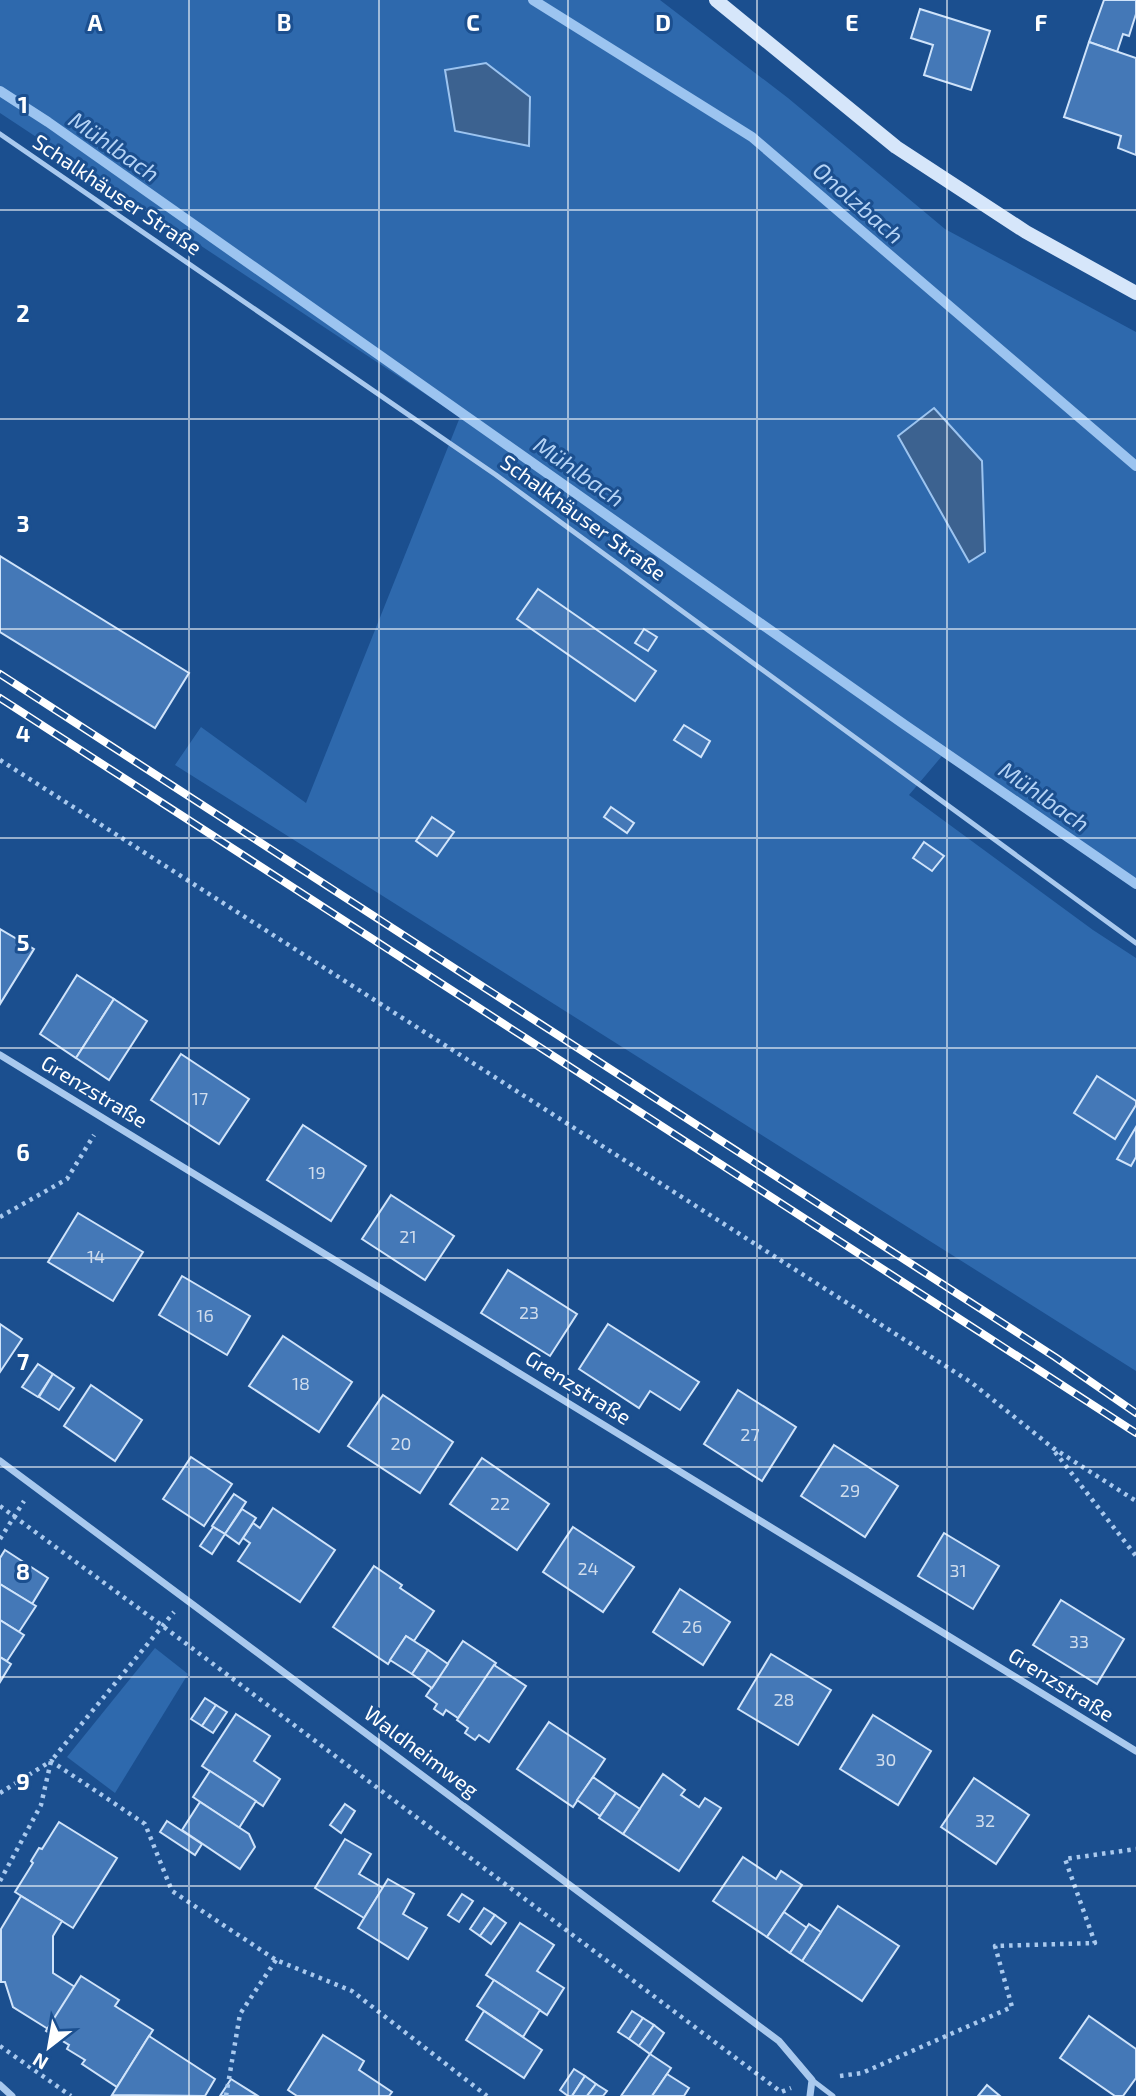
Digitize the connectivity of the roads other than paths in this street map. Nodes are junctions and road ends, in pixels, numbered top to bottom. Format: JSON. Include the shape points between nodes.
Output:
{"nodes":[{"id":1,"x":716,"y":0,"type":"edge"},
{"id":2,"x":0,"y":134,"type":"edge"},
{"id":3,"x":1136,"y":293,"type":"edge"},
{"id":4,"x":1136,"y":943,"type":"edge"},
{"id":5,"x":0,"y":1055,"type":"edge"},
{"id":6,"x":0,"y":1461,"type":"edge"},
{"id":7,"x":1136,"y":1751,"type":"edge"},
{"id":8,"x":812,"y":2080,"type":"junction"},
{"id":9,"x":0,"y":2085,"type":"edge"},
{"id":10,"x":12,"y":2096,"type":"edge"},
{"id":11,"x":810,"y":2096,"type":"edge"},
{"id":12,"x":833,"y":2096,"type":"edge"}],
"edges":[{"from":1,"to":3,"type":"main road","via":[[896,147],[1026,232]]},
{"from":2,"to":4,"type":"lane","name":"Schalkhäuser Straße","via":[[496,475]]},
{"from":5,"to":7,"type":"street","name":"Grenzstraße"},
{"from":6,"to":8,"type":"street","name":"Waldheimweg","via":[[779,2041]]},
{"from":8,"to":11,"type":"street"},
{"from":8,"to":12,"type":"lane","name":"Waldheimweg"},
{"from":9,"to":10,"type":"street"}]}
